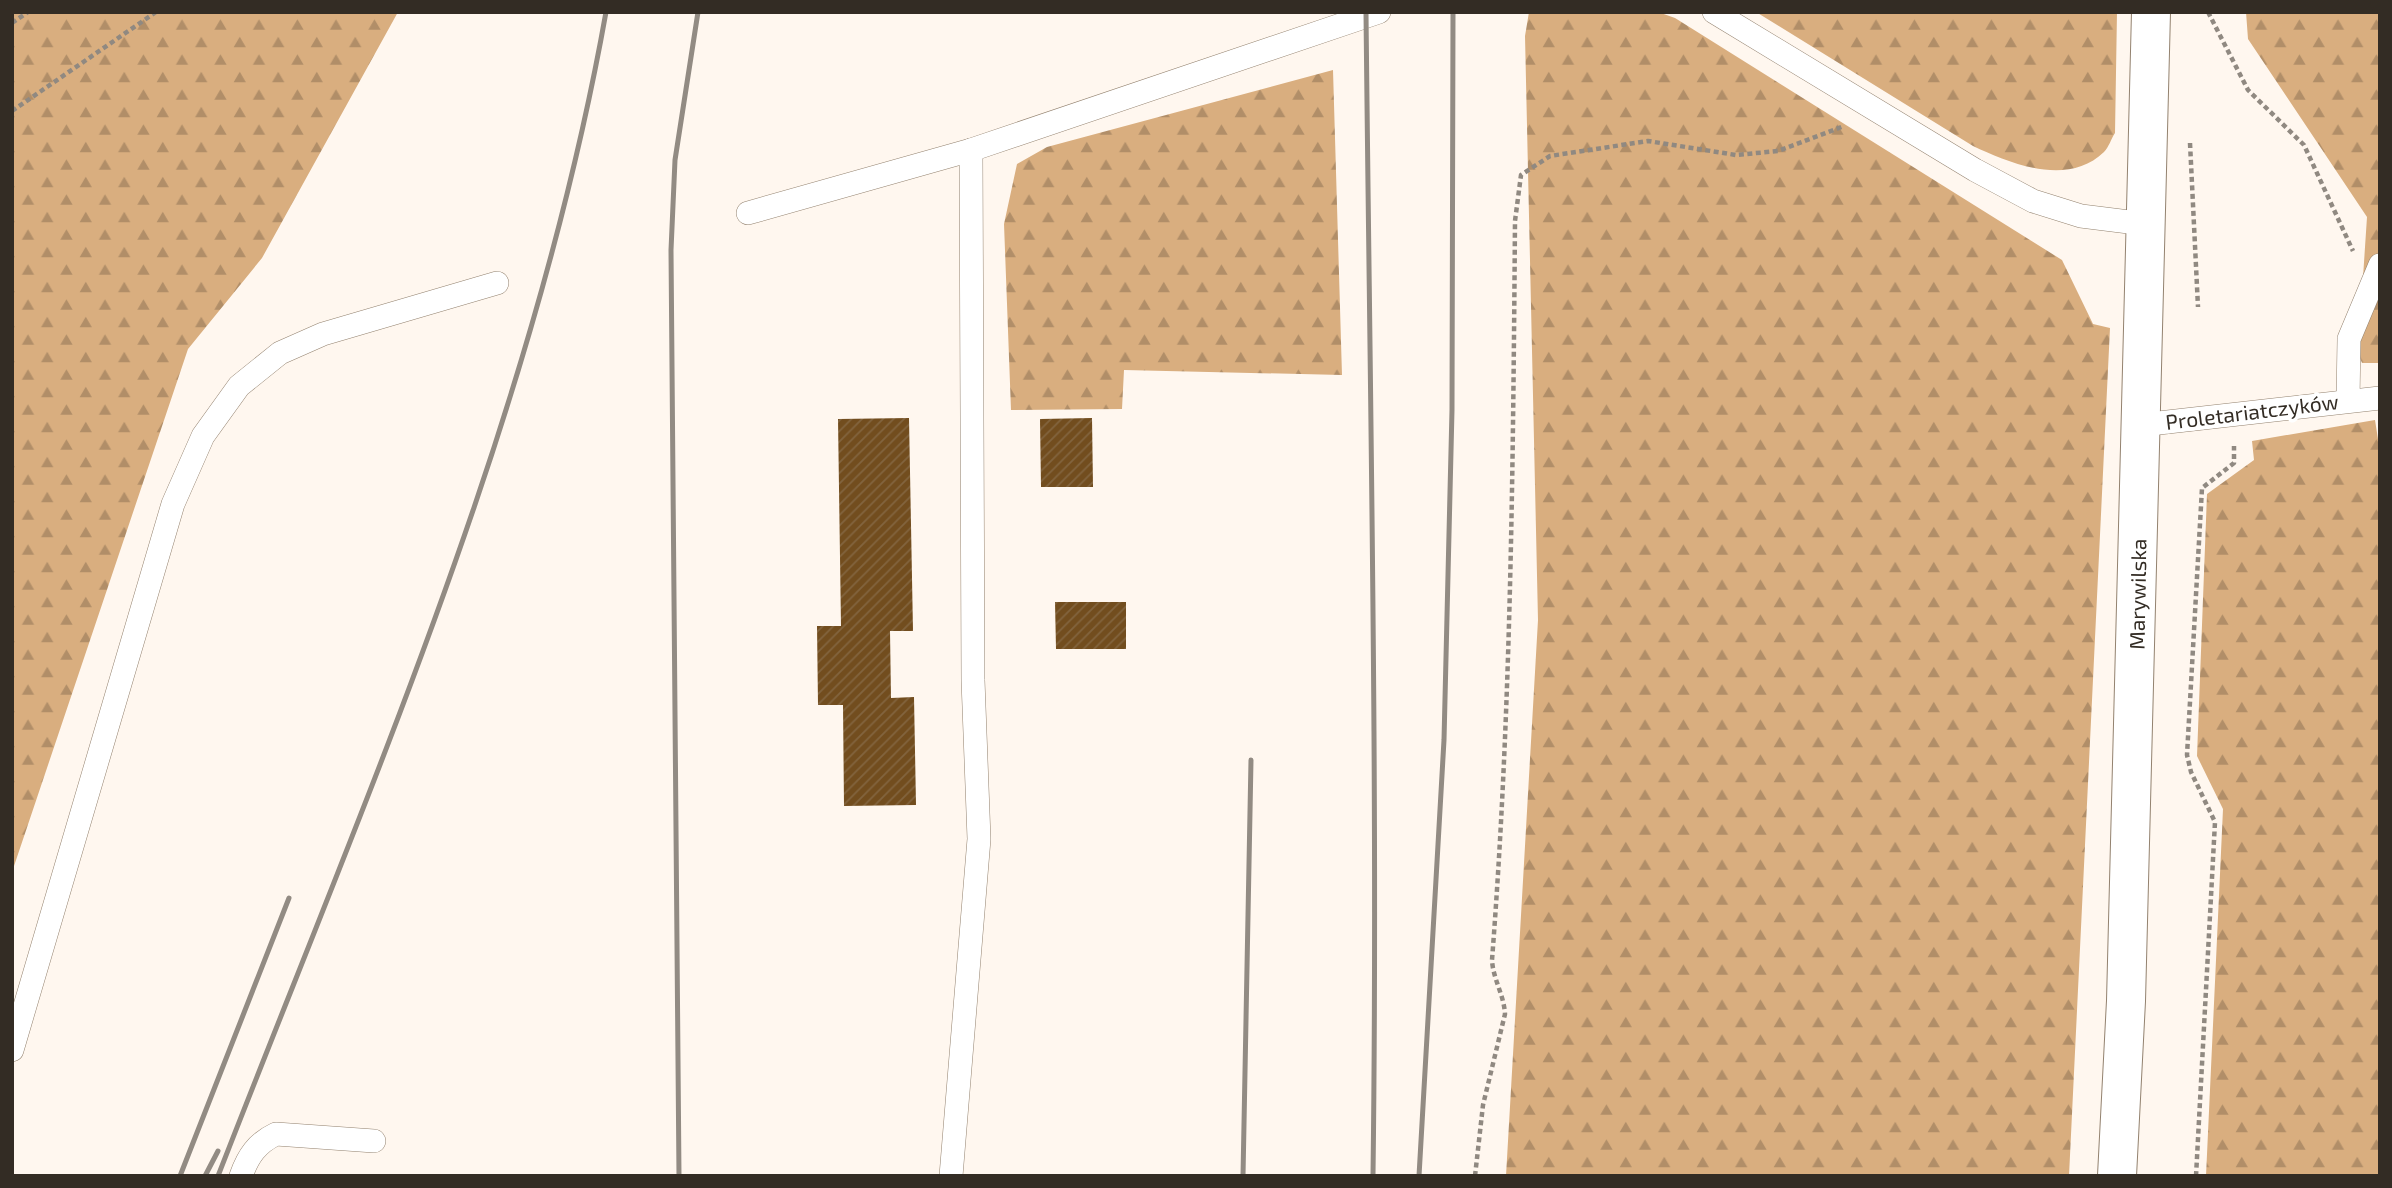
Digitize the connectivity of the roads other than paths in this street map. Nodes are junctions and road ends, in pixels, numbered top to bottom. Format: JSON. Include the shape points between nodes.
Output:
{"nodes":[{"id":1,"x":1380,"y":12,"type":"edge"},
{"id":2,"x":1714,"y":12,"type":"edge"},
{"id":3,"x":2151,"y":12,"type":"edge"},
{"id":4,"x":971,"y":150,"type":"junction"},
{"id":5,"x":748,"y":213,"type":"dead end"},
{"id":6,"x":2145,"y":223,"type":"junction"},
{"id":7,"x":2380,"y":265,"type":"edge"},
{"id":8,"x":498,"y":284,"type":"dead end"},
{"id":9,"x":2380,"y":398,"type":"edge"},
{"id":10,"x":2348,"y":401,"type":"junction"},
{"id":11,"x":2141,"y":425,"type":"junction"},
{"id":12,"x":12,"y":1051,"type":"edge"},
{"id":13,"x":374,"y":1141,"type":"dead end"},
{"id":14,"x":241,"y":1176,"type":"edge"},
{"id":15,"x":951,"y":1176,"type":"edge"},
{"id":16,"x":2117,"y":1176,"type":"edge"}],
"edges":[{"from":1,"to":4,"type":"lane"},
{"from":2,"to":6,"type":"lane","via":[[2033,201],[2081,216]]},
{"from":3,"to":6,"type":"main road","name":"Marywilska"},
{"from":4,"to":5,"type":"lane"},
{"from":4,"to":15,"type":"lane","via":[[973,666],[979,839]]},
{"from":6,"to":11,"type":"main road","name":"Marywilska"},
{"from":7,"to":10,"type":"lane","name":"Proletariatczyków","via":[[2349,339]]},
{"from":8,"to":12,"type":"lane","via":[[323,334],[280,354],[239,386],[203,436],[173,504]]},
{"from":9,"to":10,"type":"lane"},
{"from":10,"to":11,"type":"lane","name":"Proletariatczyków"},
{"from":11,"to":16,"type":"main road","name":"Marywilska"},
{"from":13,"to":14,"type":"lane","via":[[276,1134],[255,1149]]}]}
